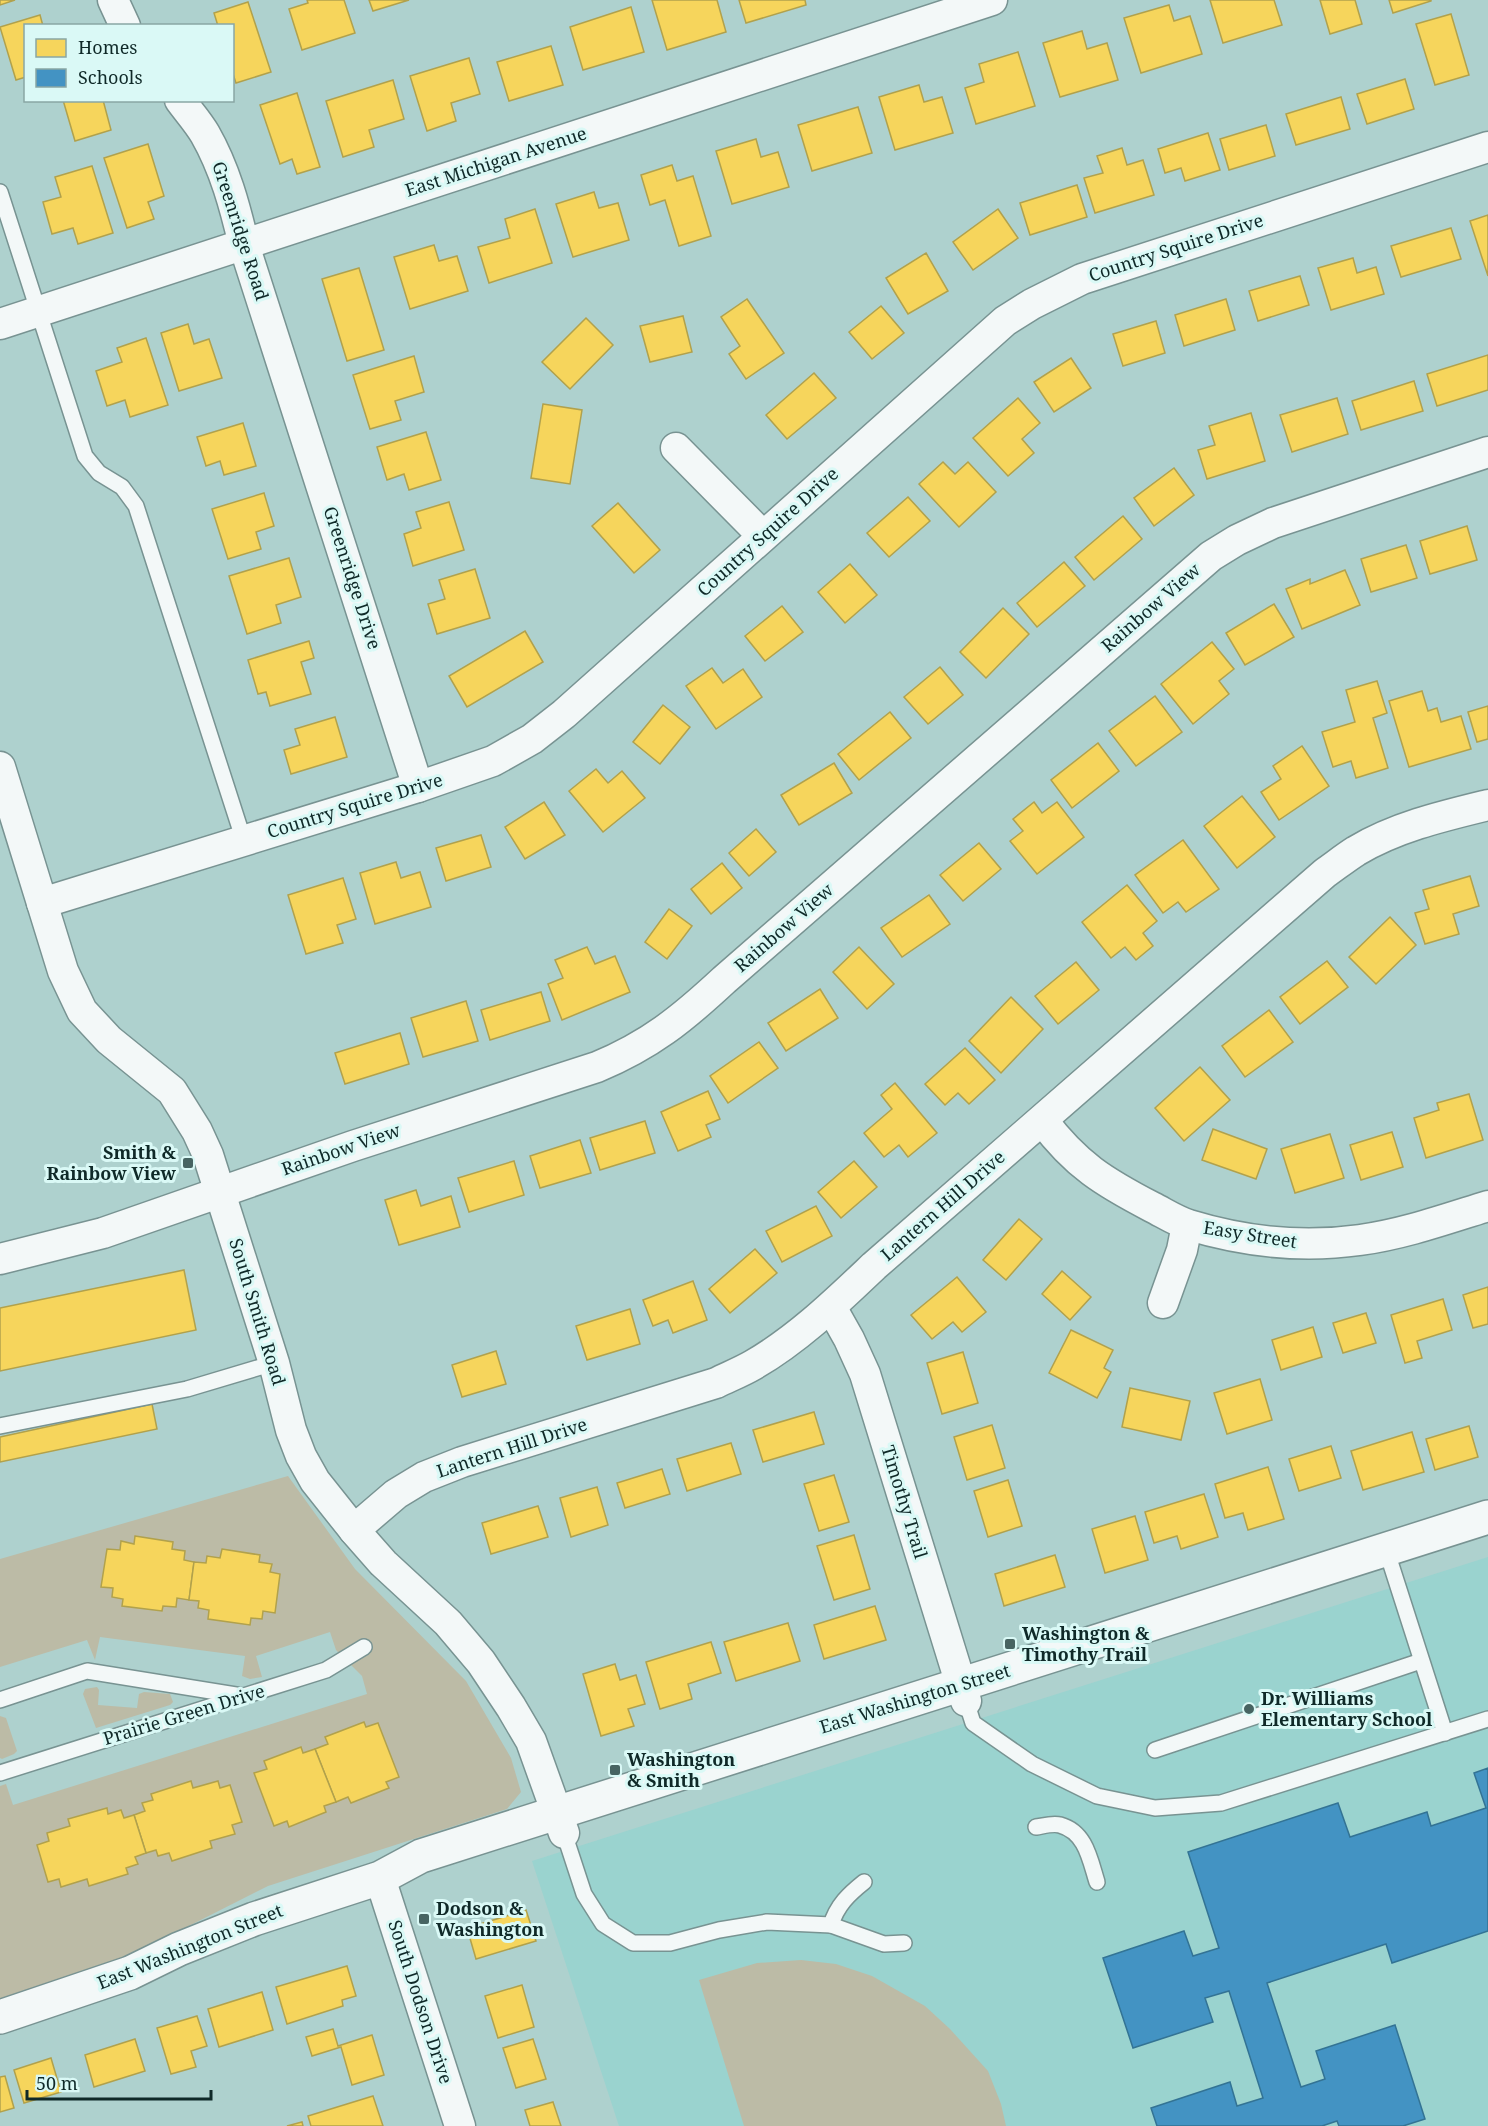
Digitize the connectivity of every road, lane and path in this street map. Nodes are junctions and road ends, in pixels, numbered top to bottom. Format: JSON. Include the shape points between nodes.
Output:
{"nodes":[{"id":1,"x":113,"y":0,"type":"edge"},
{"id":2,"x":992,"y":0,"type":"edge"},
{"id":3,"x":124,"y":24,"type":"edge"},
{"id":4,"x":182,"y":102,"type":"edge"},
{"id":5,"x":1488,"y":147,"type":"edge"},
{"id":6,"x":0,"y":192,"type":"edge"},
{"id":7,"x":244,"y":245,"type":"junction"},
{"id":8,"x":38,"y":312,"type":"junction"},
{"id":9,"x":0,"y":324,"type":"edge"},
{"id":10,"x":284,"y":369,"type":"joint"},
{"id":11,"x":676,"y":447,"type":"dead end"},
{"id":12,"x":1488,"y":452,"type":"edge"},
{"id":13,"x":763,"y":536,"type":"junction"},
{"id":14,"x":0,"y":767,"type":"edge"},
{"id":15,"x":418,"y":788,"type":"junction"},
{"id":16,"x":1488,"y":805,"type":"edge"},
{"id":17,"x":244,"y":841,"type":"junction"},
{"id":18,"x":42,"y":903,"type":"junction"},
{"id":19,"x":1043,"y":1120,"type":"junction"},
{"id":20,"x":220,"y":1191,"type":"junction"},
{"id":21,"x":1488,"y":1206,"type":"edge"},
{"id":22,"x":1187,"y":1225,"type":"junction"},
{"id":23,"x":0,"y":1259,"type":"edge"},
{"id":24,"x":1163,"y":1304,"type":"dead end"},
{"id":25,"x":831,"y":1307,"type":"junction"},
{"id":26,"x":274,"y":1363,"type":"junction"},
{"id":27,"x":0,"y":1426,"type":"edge"},
{"id":28,"x":1488,"y":1517,"type":"edge"},
{"id":29,"x":354,"y":1530,"type":"junction"},
{"id":30,"x":1488,"y":1534,"type":"edge"},
{"id":31,"x":1389,"y":1557,"type":"junction"},
{"id":32,"x":364,"y":1647,"type":"dead end"},
{"id":33,"x":1422,"y":1661,"type":"junction"},
{"id":34,"x":963,"y":1693,"type":"junction"},
{"id":35,"x":245,"y":1696,"type":"junction"},
{"id":36,"x":0,"y":1700,"type":"edge"},
{"id":37,"x":1488,"y":1719,"type":"edge"},
{"id":38,"x":1445,"y":1733,"type":"junction"},
{"id":39,"x":1155,"y":1750,"type":"dead end"},
{"id":40,"x":0,"y":1773,"type":"edge"},
{"id":41,"x":561,"y":1823,"type":"junction"},
{"id":42,"x":1036,"y":1827,"type":"dead end"},
{"id":43,"x":380,"y":1878,"type":"junction"},
{"id":44,"x":864,"y":1882,"type":"dead end"},
{"id":45,"x":1097,"y":1882,"type":"dead end"},
{"id":46,"x":831,"y":1925,"type":"junction"},
{"id":47,"x":904,"y":1943,"type":"dead end"},
{"id":48,"x":0,"y":2017,"type":"edge"},
{"id":49,"x":460,"y":2126,"type":"edge"}],
"edges":[{"from":1,"to":3,"type":"street"},
{"from":2,"to":7,"type":"street","name":"East Michigan Avenue"},
{"from":4,"to":7,"type":"street","name":"Greenridge Road","via":[[205,133],[220,164]]},
{"from":5,"to":13,"type":"street","name":"Country Squire Drive","via":[[1082,279],[1032,304],[1005,321]]},
{"from":6,"to":8,"type":"lane"},
{"from":7,"to":8,"type":"street","name":"East Michigan Avenue"},
{"from":7,"to":10,"type":"street","name":"Greenridge Road"},
{"from":8,"to":9,"type":"street","name":"East Michigan Avenue"},
{"from":8,"to":17,"type":"lane","via":[[85,456],[99,473],[122,487],[136,506]]},
{"from":10,"to":15,"type":"street","name":"Greenridge Drive"},
{"from":11,"to":13,"type":"street"},
{"from":12,"to":20,"type":"street","name":"Rainbow View","via":[[1273,523],[1211,556],[686,1015],[626,1055]]},
{"from":13,"to":15,"type":"street","name":"Country Squire Drive","via":[[532,739],[494,761]]},
{"from":14,"to":18,"type":"street","name":"South Smith Road"},
{"from":15,"to":17,"type":"street","name":"Country Squire Drive"},
{"from":16,"to":19,"type":"street","name":"Lantern Hill Drive","via":[[1392,833],[1356,851],[1325,873]]},
{"from":17,"to":18,"type":"street","name":"Country Squire Drive"},
{"from":18,"to":20,"type":"street","name":"South Smith Road","via":[[63,971],[82,1011],[109,1040],[172,1091],[197,1131]]},
{"from":19,"to":22,"type":"street","name":"Easy Street","via":[[1057,1140],[1090,1171]]},
{"from":19,"to":25,"type":"street","name":"Lantern Hill Drive"},
{"from":20,"to":23,"type":"street","name":"Rainbow View","via":[[103,1233]]},
{"from":20,"to":26,"type":"street","name":"South Smith Road"},
{"from":21,"to":22,"type":"street","name":"Easy Street","via":[[1394,1234],[1306,1245],[1267,1242]]},
{"from":22,"to":24,"type":"street"},
{"from":25,"to":29,"type":"street","name":"Lantern Hill Drive","via":[[788,1342],[716,1383],[424,1477],[396,1494]]},
{"from":25,"to":34,"type":"street","name":"Timothy Trail","via":[[865,1374]]},
{"from":26,"to":27,"type":"lane","via":[[187,1389]]},
{"from":26,"to":29,"type":"street","name":"South Smith Road","via":[[301,1456],[315,1481]]},
{"from":28,"to":31,"type":"main road","name":"East Washington Street"},
{"from":29,"to":41,"type":"street","name":"South Smith Road","via":[[383,1563],[448,1623],[481,1662],[531,1741]]},
{"from":30,"to":31,"type":"main road","name":"East Washington Street"},
{"from":31,"to":33,"type":"lane"},
{"from":31,"to":34,"type":"main road","name":"East Washington Street"},
{"from":32,"to":35,"type":"lane","name":"Prairie Green Drive","via":[[326,1670]]},
{"from":33,"to":38,"type":"lane"},
{"from":33,"to":39,"type":"lane"},
{"from":34,"to":38,"type":"lane","via":[[973,1723],[1032,1764],[1097,1796],[1155,1808],[1221,1803]]},
{"from":34,"to":41,"type":"main road","name":"East Washington Street"},
{"from":35,"to":36,"type":"lane","via":[[87,1671]]},
{"from":35,"to":40,"type":"lane","name":"Prairie Green Drive"},
{"from":37,"to":38,"type":"lane"},
{"from":41,"to":43,"type":"main road","name":"East Washington Street","via":[[432,1876]]},
{"from":41,"to":46,"type":"lane","via":[[584,1894],[603,1924],[633,1942],[670,1943],[767,1922]]},
{"from":42,"to":45,"type":"lane","via":[[1059,1825],[1076,1833],[1086,1845]]},
{"from":43,"to":48,"type":"main road","name":"East Washington Street","via":[[254,1919],[130,1973]]},
{"from":43,"to":49,"type":"street","name":"South Dodson Drive"},
{"from":44,"to":46,"type":"lane","via":[[836,1911]]},
{"from":46,"to":47,"type":"lane","via":[[884,1944]]}]}
